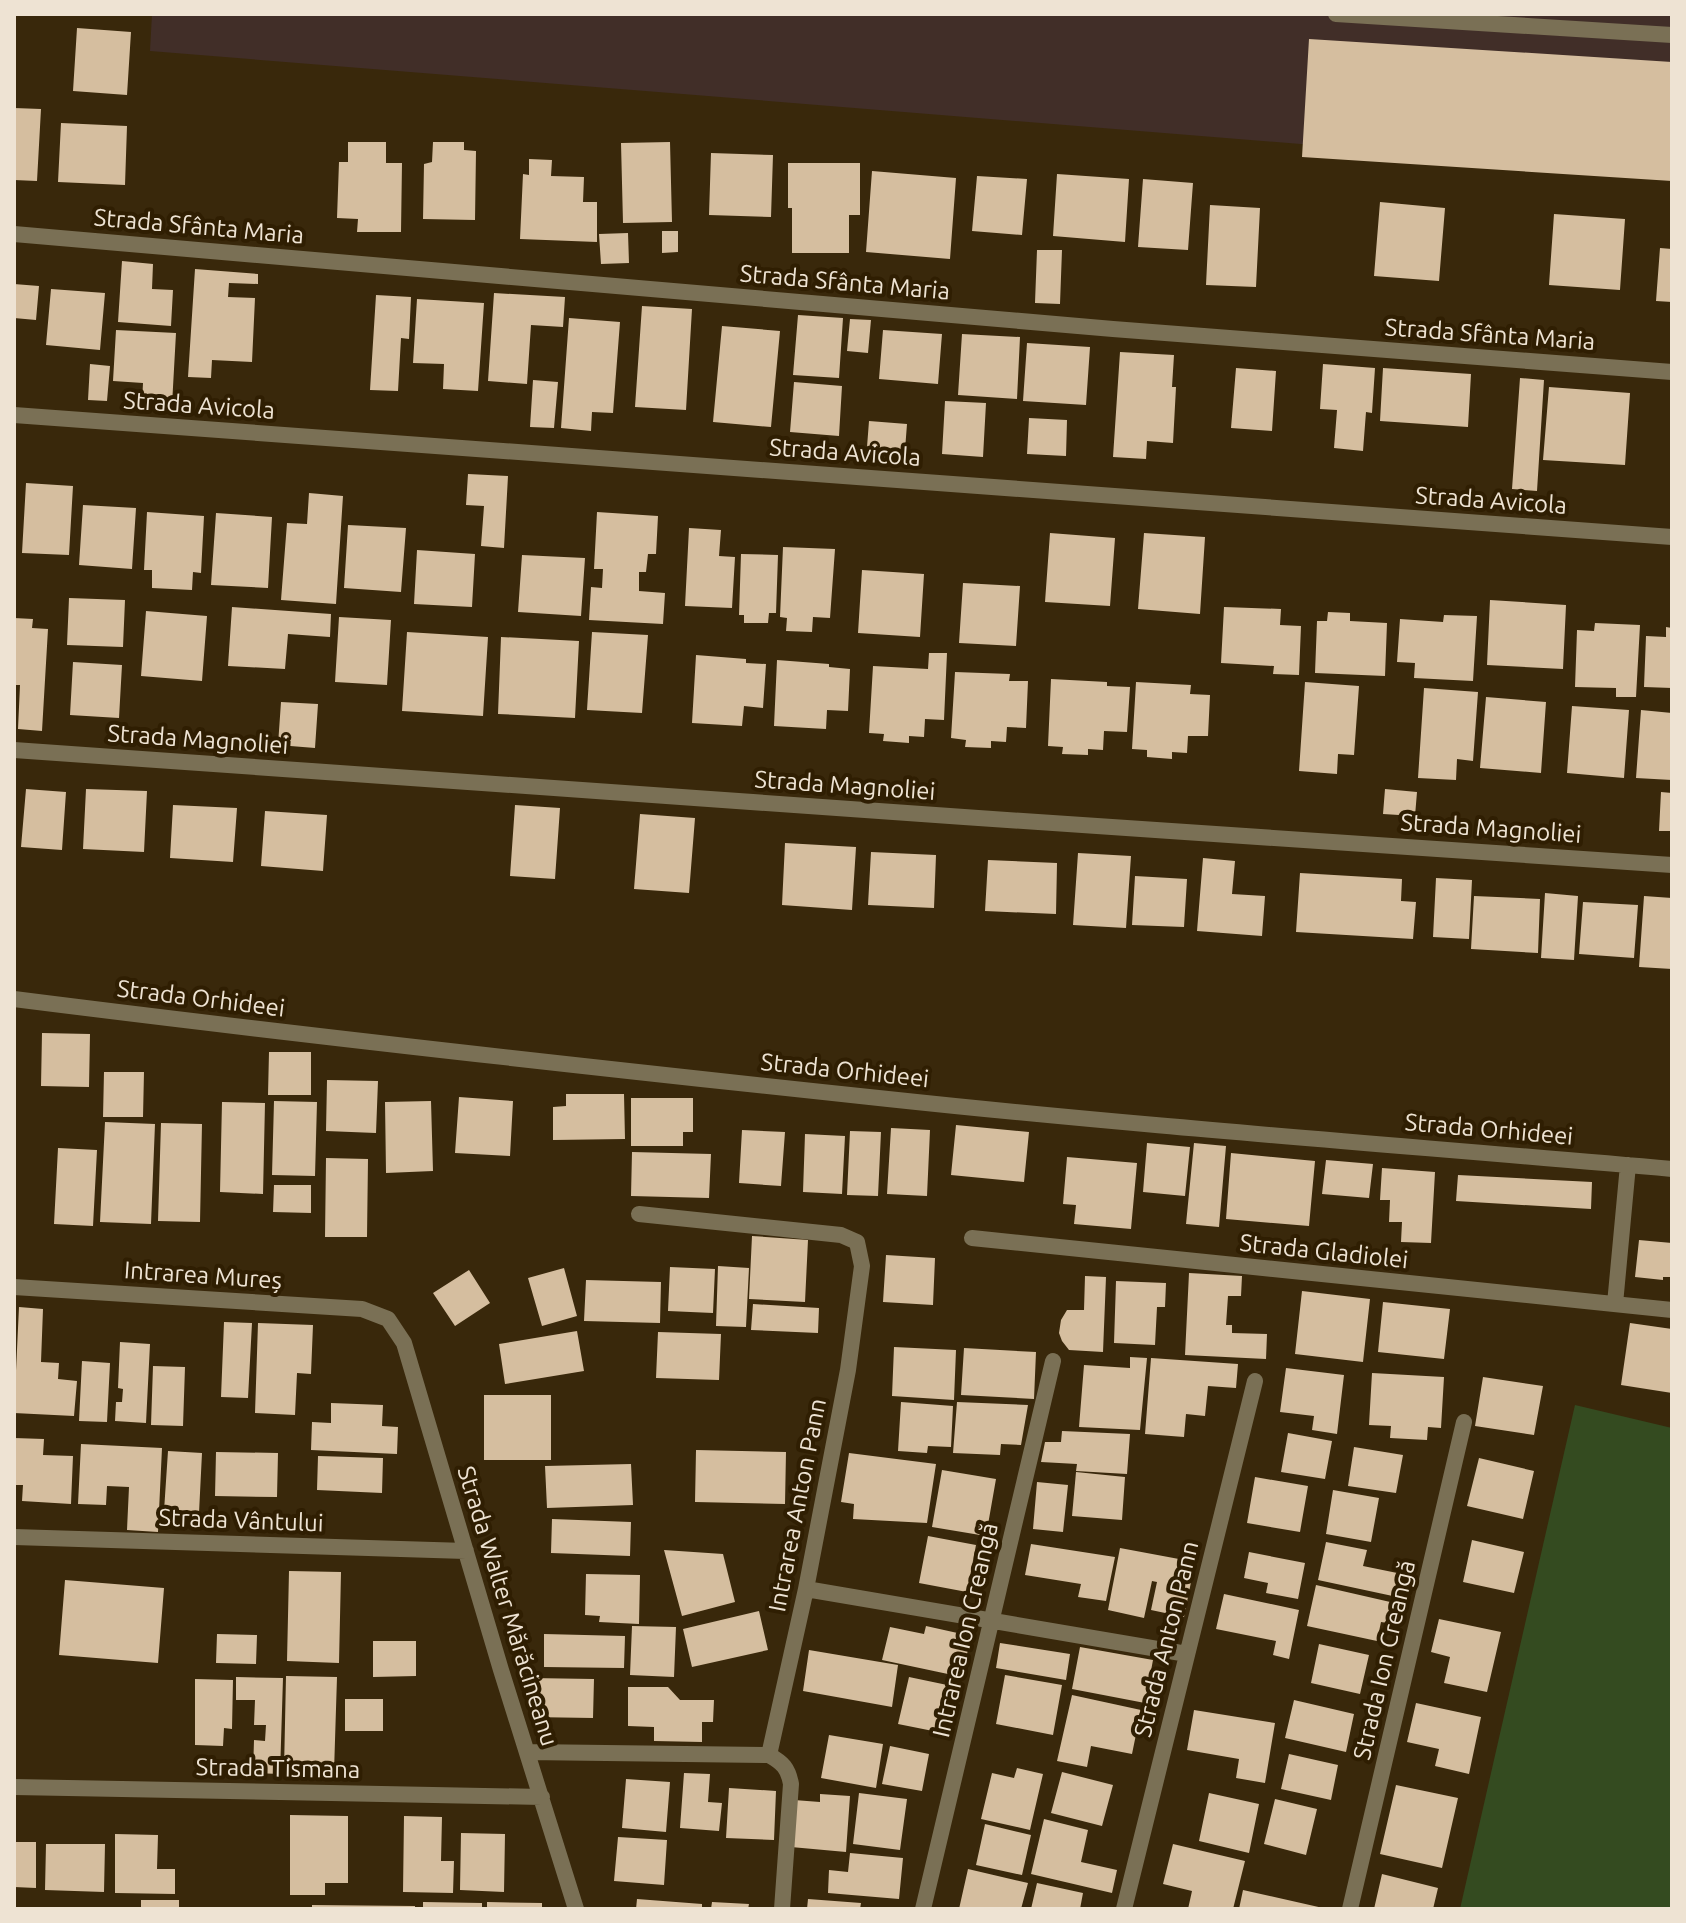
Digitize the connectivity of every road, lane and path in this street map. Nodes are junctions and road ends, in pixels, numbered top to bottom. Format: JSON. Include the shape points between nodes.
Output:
{"nodes":[{"id":1,"x":1336,"y":14,"type":"edge"},
{"id":2,"x":1672,"y":35,"type":"edge"},
{"id":3,"x":14,"y":234,"type":"edge"},
{"id":4,"x":1672,"y":372,"type":"edge"},
{"id":5,"x":14,"y":415,"type":"edge"},
{"id":6,"x":1672,"y":537,"type":"edge"},
{"id":7,"x":14,"y":750,"type":"edge"},
{"id":8,"x":1672,"y":865,"type":"edge"},
{"id":9,"x":14,"y":999,"type":"edge"},
{"id":10,"x":1628,"y":1165,"type":"junction"},
{"id":11,"x":1672,"y":1169,"type":"edge"},
{"id":12,"x":639,"y":1214,"type":"dead end"},
{"id":13,"x":972,"y":1238,"type":"dead end"},
{"id":14,"x":14,"y":1287,"type":"edge"},
{"id":15,"x":1615,"y":1304,"type":"junction"},
{"id":16,"x":1672,"y":1310,"type":"edge"},
{"id":17,"x":388,"y":1319,"type":"joint"},
{"id":18,"x":1053,"y":1361,"type":"dead end"},
{"id":19,"x":1255,"y":1381,"type":"dead end"},
{"id":20,"x":1464,"y":1422,"type":"dead end"},
{"id":21,"x":14,"y":1537,"type":"edge"},
{"id":22,"x":466,"y":1551,"type":"junction"},
{"id":23,"x":806,"y":1589,"type":"junction"},
{"id":24,"x":992,"y":1620,"type":"junction"},
{"id":25,"x":1187,"y":1654,"type":"junction"},
{"id":26,"x":527,"y":1752,"type":"junction"},
{"id":27,"x":769,"y":1755,"type":"junction"},
{"id":28,"x":14,"y":1787,"type":"edge"},
{"id":29,"x":542,"y":1797,"type":"junction"},
{"id":30,"x":576,"y":1909,"type":"edge"},
{"id":31,"x":782,"y":1909,"type":"edge"},
{"id":32,"x":923,"y":1909,"type":"edge"},
{"id":33,"x":1124,"y":1909,"type":"edge"},
{"id":34,"x":1350,"y":1909,"type":"edge"}],
"edges":[{"from":1,"to":2,"type":"street"},
{"from":3,"to":4,"type":"street","name":"Strada Sfânta Maria"},
{"from":5,"to":6,"type":"street","name":"Strada Avicola"},
{"from":7,"to":8,"type":"street","name":"Strada Magnoliei"},
{"from":9,"to":10,"type":"street","name":"Strada Orhideei","via":[[904,1101]]},
{"from":10,"to":11,"type":"street","name":"Strada Orhideei"},
{"from":10,"to":15,"type":"street"},
{"from":12,"to":23,"type":"street","name":"Intrarea Anton Pann","via":[[841,1235],[857,1242],[862,1266],[848,1370]]},
{"from":13,"to":15,"type":"street","name":"Strada Gladiolei"},
{"from":14,"to":17,"type":"street","name":"Intrarea Mureș","via":[[362,1309]]},
{"from":15,"to":16,"type":"street","name":"Strada Gladiolei"},
{"from":17,"to":22,"type":"street","name":"Strada Walter Mărăcineanu","via":[[404,1343]]},
{"from":18,"to":24,"type":"street","name":"Intrarea Ion Creangă"},
{"from":19,"to":25,"type":"street","name":"Strada Anton Pann"},
{"from":20,"to":34,"type":"street","name":"Strada Ion Creangă"},
{"from":21,"to":22,"type":"street","name":"Strada Vântului"},
{"from":22,"to":26,"type":"street","name":"Strada Walter Mărăcineanu"},
{"from":23,"to":24,"type":"street"},
{"from":23,"to":27,"type":"street","name":"Intrarea Anton Pann"},
{"from":24,"to":25,"type":"street"},
{"from":24,"to":32,"type":"street","name":"Intrarea Ion Creangă"},
{"from":25,"to":33,"type":"street","name":"Strada Anton Pann"},
{"from":26,"to":27,"type":"street"},
{"from":26,"to":29,"type":"street","name":"Strada Walter Mărăcineanu"},
{"from":27,"to":31,"type":"street","via":[[789,1770],[791,1784]]},
{"from":28,"to":29,"type":"street","name":"Strada Tismana"},
{"from":29,"to":30,"type":"street","name":"Strada Walter Mărăcineanu"}]}
